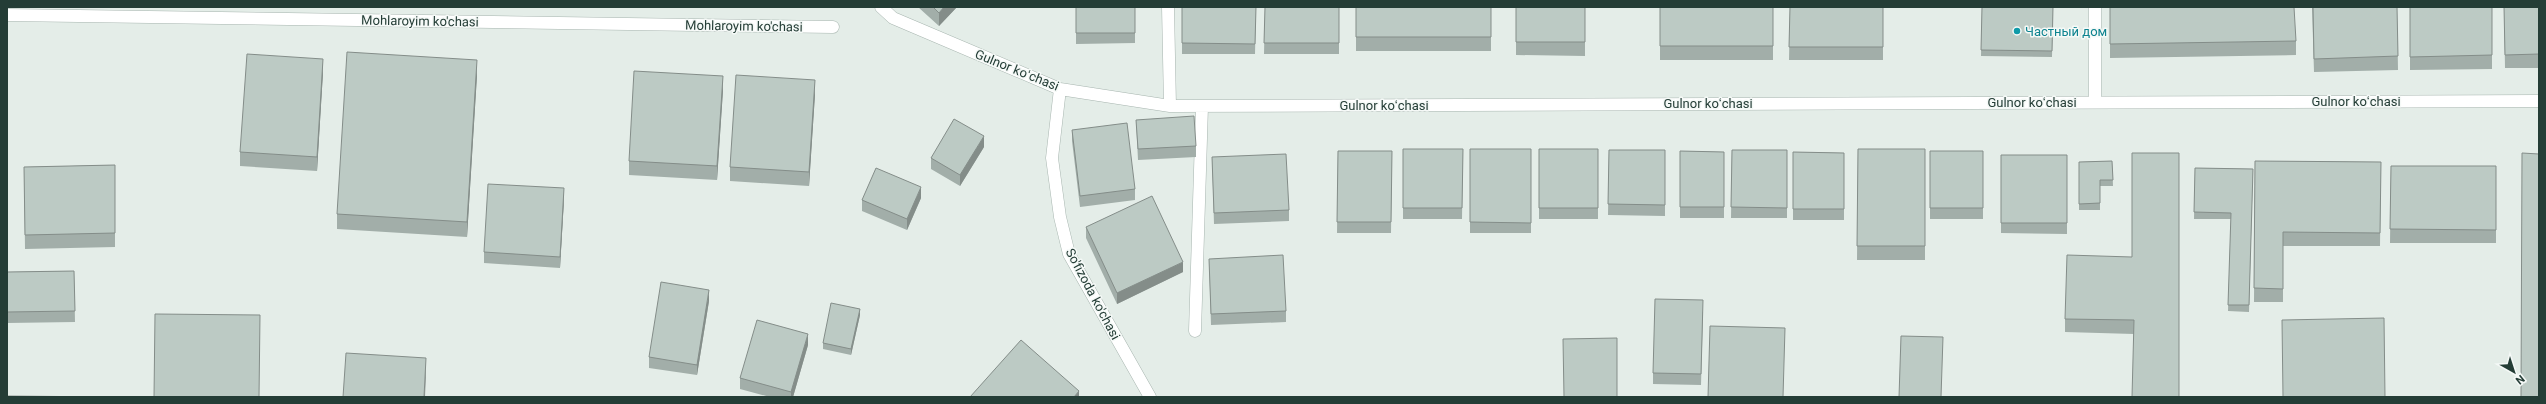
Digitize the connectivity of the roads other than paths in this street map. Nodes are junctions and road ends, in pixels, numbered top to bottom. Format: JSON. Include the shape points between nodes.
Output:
{"nodes":[{"id":1,"x":881,"y":7,"type":"edge"},
{"id":2,"x":1168,"y":7,"type":"edge"},
{"id":3,"x":2095,"y":7,"type":"edge"},
{"id":4,"x":7,"y":16,"type":"edge"},
{"id":5,"x":833,"y":28,"type":"dead end"},
{"id":6,"x":1060,"y":89,"type":"junction"},
{"id":7,"x":2539,"y":101,"type":"edge"},
{"id":8,"x":2095,"y":102,"type":"junction"},
{"id":9,"x":1170,"y":106,"type":"junction"},
{"id":10,"x":1202,"y":106,"type":"junction"},
{"id":11,"x":1196,"y":331,"type":"dead end"},
{"id":12,"x":1150,"y":397,"type":"edge"}],
"edges":[{"from":1,"to":6,"type":"street","name":"Gulnor koʻchasi","via":[[892,18]]},
{"from":2,"to":9,"type":"street"},
{"from":3,"to":8,"type":"street"},
{"from":4,"to":5,"type":"street","name":"Mohlaroyim ko'chasi"},
{"from":6,"to":9,"type":"street","name":"Gulnor koʻchasi"},
{"from":6,"to":12,"type":"street","name":"So'fizoda ko'chasi","via":[[1052,158],[1060,217],[1069,254]]},
{"from":7,"to":8,"type":"street","name":"Gulnor koʻchasi"},
{"from":8,"to":10,"type":"street","name":"Gulnor koʻchasi"},
{"from":9,"to":10,"type":"street","name":"Gulnor koʻchasi"},
{"from":10,"to":11,"type":"street"}]}
